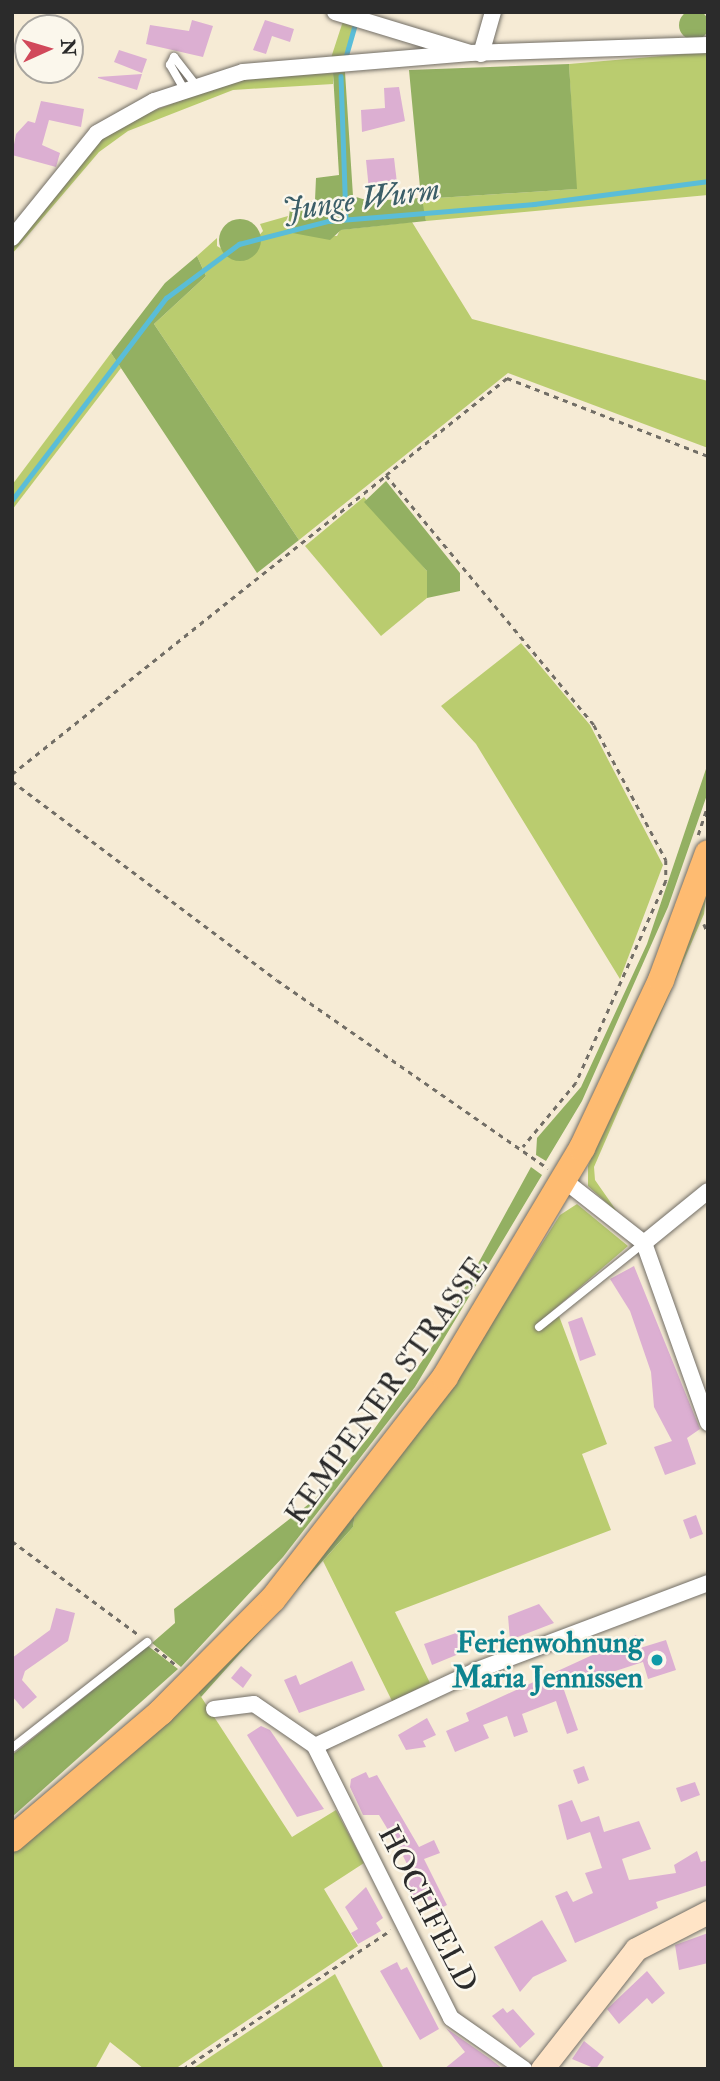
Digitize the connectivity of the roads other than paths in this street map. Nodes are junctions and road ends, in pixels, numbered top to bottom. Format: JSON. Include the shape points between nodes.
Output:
{"nodes":[{"id":1,"x":335,"y":12,"type":"edge"},
{"id":2,"x":493,"y":12,"type":"edge"},
{"id":3,"x":708,"y":45,"type":"edge"},
{"id":4,"x":476,"y":54,"type":"junction"},
{"id":5,"x":12,"y":239,"type":"edge"},
{"id":6,"x":702,"y":846,"type":"edge"},
{"id":7,"x":553,"y":1173,"type":"junction"},
{"id":8,"x":708,"y":1191,"type":"edge"},
{"id":9,"x":643,"y":1243,"type":"junction"},
{"id":10,"x":539,"y":1327,"type":"dead end"},
{"id":11,"x":708,"y":1423,"type":"edge"},
{"id":12,"x":708,"y":1583,"type":"edge"},
{"id":13,"x":147,"y":1642,"type":"road end"},
{"id":14,"x":214,"y":1709,"type":"dead end"},
{"id":15,"x":315,"y":1746,"type":"junction"},
{"id":16,"x":12,"y":1748,"type":"edge"},
{"id":17,"x":12,"y":1839,"type":"edge"},
{"id":18,"x":708,"y":1912,"type":"edge"},
{"id":19,"x":524,"y":2069,"type":"edge"},
{"id":20,"x":542,"y":2069,"type":"edge"}],
"edges":[{"from":1,"to":4,"type":"street"},
{"from":2,"to":4,"type":"street"},
{"from":3,"to":4,"type":"street"},
{"from":4,"to":5,"type":"street","via":[[243,72],[190,87],[97,133]]},
{"from":6,"to":7,"type":"main road","name":"KEMPENER STRASSE","via":[[661,980]]},
{"from":7,"to":9,"type":"street"},
{"from":7,"to":17,"type":"main road","name":"KEMPENER STRASSE","via":[[445,1377],[311,1555],[161,1712]]},
{"from":8,"to":9,"type":"street"},
{"from":9,"to":10,"type":"lane"},
{"from":9,"to":11,"type":"street"},
{"from":12,"to":15,"type":"street","via":[[475,1671]]},
{"from":13,"to":16,"type":"lane"},
{"from":14,"to":15,"type":"street","name":"HOCHFELD","via":[[254,1704]]},
{"from":15,"to":19,"type":"street","name":"HOCHFELD","via":[[451,2018]]},
{"from":18,"to":20,"type":"street","via":[[636,1949]]}]}
